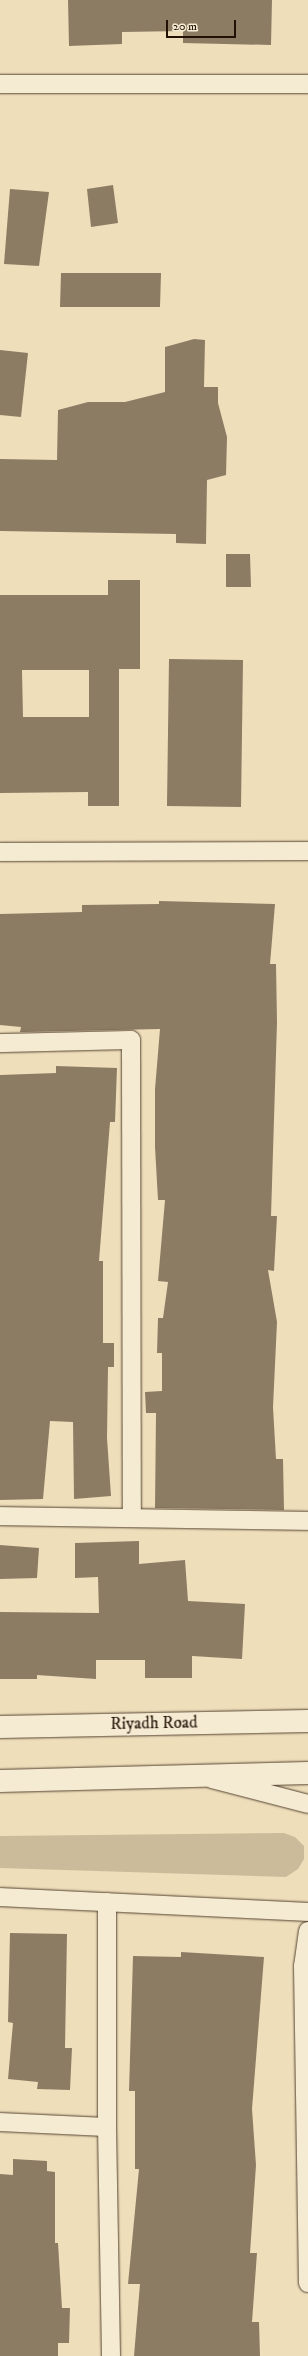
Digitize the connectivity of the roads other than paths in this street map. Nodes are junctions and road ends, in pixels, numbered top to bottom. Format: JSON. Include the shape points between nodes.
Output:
{"nodes":[{"id":1,"x":0,"y":84,"type":"edge"},
{"id":2,"x":308,"y":84,"type":"edge"},
{"id":3,"x":308,"y":851,"type":"edge"},
{"id":4,"x":0,"y":852,"type":"edge"},
{"id":5,"x":0,"y":1043,"type":"edge"},
{"id":6,"x":0,"y":1516,"type":"edge"},
{"id":7,"x":132,"y":1517,"type":"junction"},
{"id":8,"x":308,"y":1521,"type":"edge"},
{"id":9,"x":308,"y":1721,"type":"edge"},
{"id":10,"x":0,"y":1727,"type":"edge"},
{"id":11,"x":308,"y":1773,"type":"edge"},
{"id":12,"x":202,"y":1776,"type":"junction"},
{"id":13,"x":0,"y":1781,"type":"edge"},
{"id":14,"x":308,"y":1804,"type":"edge"},
{"id":15,"x":0,"y":1896,"type":"edge"},
{"id":16,"x":107,"y":1902,"type":"junction"},
{"id":17,"x":308,"y":1912,"type":"edge"},
{"id":18,"x":308,"y":1931,"type":"edge"},
{"id":19,"x":0,"y":2122,"type":"edge"},
{"id":20,"x":107,"y":2127,"type":"junction"},
{"id":21,"x":306,"y":2136,"type":"edge"},
{"id":22,"x":308,"y":2283,"type":"edge"},
{"id":23,"x":111,"y":2356,"type":"edge"}],
"edges":[{"from":1,"to":2,"type":"street"},
{"from":3,"to":4,"type":"street"},
{"from":5,"to":7,"type":"street","via":[[131,1040]]},
{"from":6,"to":7,"type":"street"},
{"from":7,"to":8,"type":"street"},
{"from":9,"to":10,"type":"street","name":"Riyadh Road"},
{"from":11,"to":12,"type":"street"},
{"from":12,"to":13,"type":"street"},
{"from":12,"to":14,"type":"street"},
{"from":15,"to":16,"type":"street"},
{"from":16,"to":17,"type":"street"},
{"from":16,"to":20,"type":"street"},
{"from":18,"to":21,"type":"street","via":[[303,1966]]},
{"from":19,"to":20,"type":"street"},
{"from":20,"to":23,"type":"street"},
{"from":21,"to":22,"type":"street"}]}
